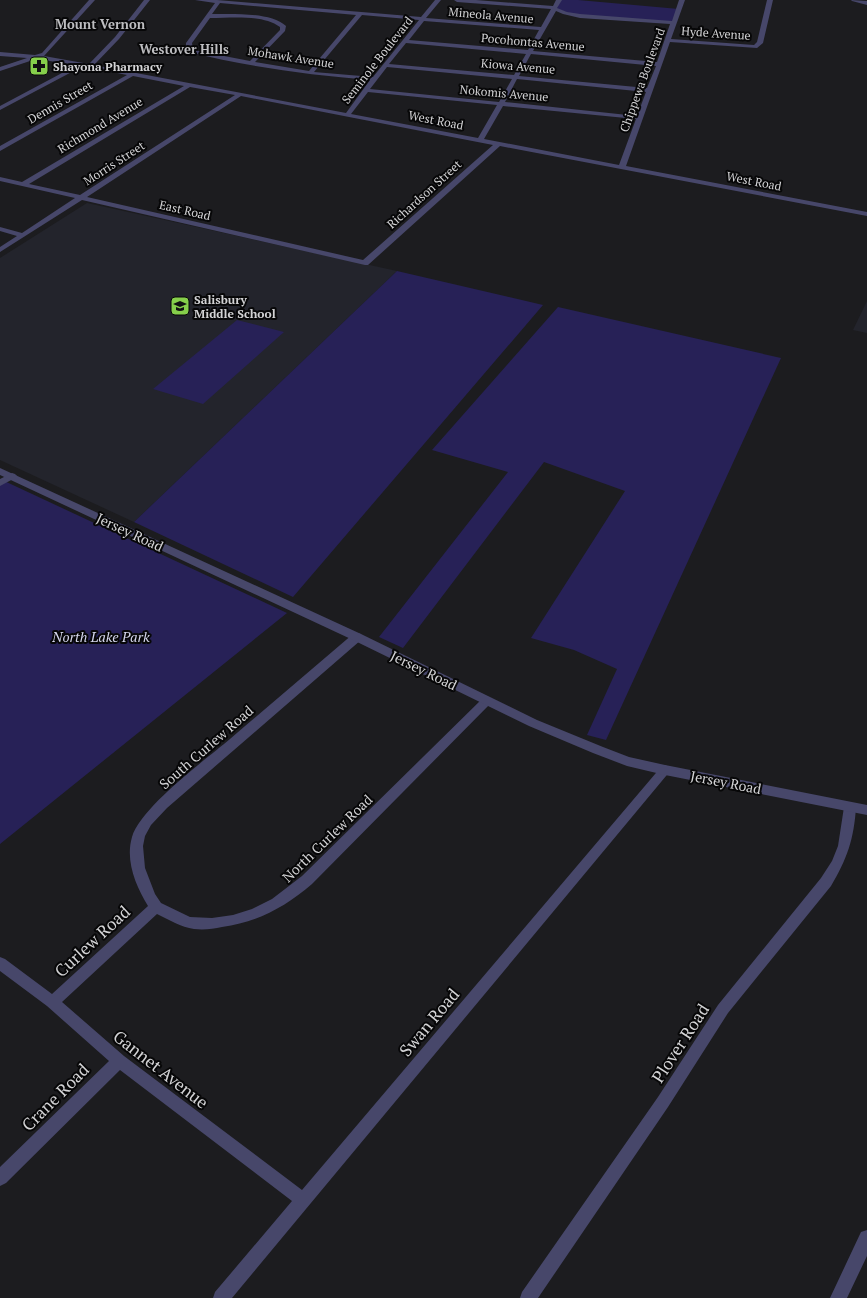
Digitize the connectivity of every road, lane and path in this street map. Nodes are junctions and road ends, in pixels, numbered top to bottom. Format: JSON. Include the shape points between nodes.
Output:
{"nodes":[{"id":1,"x":92,"y":0,"type":"edge"},
{"id":2,"x":148,"y":0,"type":"edge"},
{"id":3,"x":198,"y":0,"type":"edge"},
{"id":4,"x":438,"y":0,"type":"edge"},
{"id":5,"x":457,"y":0,"type":"edge"},
{"id":6,"x":559,"y":0,"type":"edge"},
{"id":7,"x":682,"y":0,"type":"edge"},
{"id":8,"x":770,"y":0,"type":"edge"},
{"id":9,"x":854,"y":0,"type":"edge"},
{"id":10,"x":218,"y":2,"type":"junction"},
{"id":11,"x":867,"y":3,"type":"edge"},
{"id":12,"x":309,"y":5,"type":"dead end"},
{"id":13,"x":554,"y":8,"type":"junction"},
{"id":14,"x":304,"y":10,"type":"junction"},
{"id":15,"x":360,"y":14,"type":"junction"},
{"id":16,"x":208,"y":16,"type":"junction"},
{"id":17,"x":423,"y":19,"type":"junction"},
{"id":18,"x":674,"y":23,"type":"junction"},
{"id":19,"x":542,"y":29,"type":"junction"},
{"id":20,"x":668,"y":40,"type":"junction"},
{"id":21,"x":405,"y":41,"type":"junction"},
{"id":22,"x":529,"y":52,"type":"junction"},
{"id":23,"x":0,"y":54,"type":"edge"},
{"id":24,"x":39,"y":56,"type":"junction"},
{"id":25,"x":251,"y":63,"type":"junction"},
{"id":26,"x":385,"y":64,"type":"junction"},
{"id":27,"x":658,"y":64,"type":"junction"},
{"id":28,"x":81,"y":65,"type":"junction"},
{"id":29,"x":90,"y":66,"type":"junction"},
{"id":30,"x":0,"y":69,"type":"edge"},
{"id":31,"x":310,"y":73,"type":"junction"},
{"id":32,"x":132,"y":74,"type":"junction"},
{"id":33,"x":516,"y":77,"type":"junction"},
{"id":34,"x":375,"y":79,"type":"junction"},
{"id":35,"x":189,"y":85,"type":"junction"},
{"id":36,"x":367,"y":90,"type":"junction"},
{"id":37,"x":649,"y":90,"type":"junction"},
{"id":38,"x":241,"y":94,"type":"junction"},
{"id":39,"x":501,"y":104,"type":"junction"},
{"id":40,"x":0,"y":108,"type":"edge"},
{"id":41,"x":348,"y":114,"type":"junction"},
{"id":42,"x":640,"y":118,"type":"junction"},
{"id":43,"x":481,"y":139,"type":"junction"},
{"id":44,"x":499,"y":143,"type":"junction"},
{"id":45,"x":0,"y":149,"type":"edge"},
{"id":46,"x":622,"y":167,"type":"junction"},
{"id":47,"x":0,"y":179,"type":"edge"},
{"id":48,"x":23,"y":184,"type":"junction"},
{"id":49,"x":81,"y":197,"type":"junction"},
{"id":50,"x":867,"y":214,"type":"edge"},
{"id":51,"x":0,"y":229,"type":"edge"},
{"id":52,"x":23,"y":235,"type":"junction"},
{"id":53,"x":0,"y":250,"type":"edge"},
{"id":54,"x":365,"y":263,"type":"joint"},
{"id":55,"x":0,"y":471,"type":"edge"},
{"id":56,"x":12,"y":476,"type":"junction"},
{"id":57,"x":0,"y":483,"type":"edge"},
{"id":58,"x":357,"y":637,"type":"junction"},
{"id":59,"x":487,"y":701,"type":"junction"},
{"id":60,"x":665,"y":770,"type":"junction"},
{"id":61,"x":850,"y":807,"type":"junction"},
{"id":62,"x":867,"y":810,"type":"edge"},
{"id":63,"x":156,"y":907,"type":"junction"},
{"id":64,"x":0,"y":963,"type":"edge"},
{"id":65,"x":52,"y":1002,"type":"junction"},
{"id":66,"x":119,"y":1061,"type":"junction"},
{"id":67,"x":0,"y":1178,"type":"edge"},
{"id":68,"x":303,"y":1200,"type":"junction"},
{"id":69,"x":867,"y":1238,"type":"edge"},
{"id":70,"x":221,"y":1298,"type":"edge"},
{"id":71,"x":528,"y":1298,"type":"edge"},
{"id":72,"x":838,"y":1298,"type":"edge"}],
"edges":[{"from":1,"to":24,"type":"street","via":[[47,52]]},
{"from":2,"to":29,"type":"street"},
{"from":3,"to":10,"type":"street","name":"Mineola Avenue"},
{"from":4,"to":17,"type":"street","name":"Seminole Boulevard"},
{"from":5,"to":13,"type":"street"},
{"from":6,"to":13,"type":"street"},
{"from":7,"to":18,"type":"street","name":"Chippewa Boulevard"},
{"from":8,"to":20,"type":"street","name":"Hyde Avenue","via":[[760,42],[755,47]]},
{"from":9,"to":11,"type":"street"},
{"from":10,"to":14,"type":"street","name":"Mineola Avenue"},
{"from":10,"to":16,"type":"street","name":"Mohawk Avenue"},
{"from":12,"to":14,"type":"street"},
{"from":13,"to":18,"type":"street","via":[[576,15]]},
{"from":13,"to":19,"type":"street"},
{"from":14,"to":15,"type":"street","name":"Mineola Avenue"},
{"from":15,"to":17,"type":"street","name":"Mineola Avenue"},
{"from":15,"to":31,"type":"street"},
{"from":16,"to":25,"type":"street","name":"Mohawk Avenue","via":[[189,43],[191,51]]},
{"from":16,"to":25,"type":"street","via":[[262,19],[283,26],[283,30]]},
{"from":17,"to":19,"type":"street","name":"Mineola Avenue"},
{"from":17,"to":21,"type":"street","name":"Seminole Boulevard"},
{"from":18,"to":20,"type":"street","name":"Chippewa Boulevard"},
{"from":19,"to":22,"type":"street"},
{"from":20,"to":27,"type":"street","name":"Chippewa Boulevard"},
{"from":21,"to":22,"type":"street","name":"Pocohontas Avenue"},
{"from":21,"to":26,"type":"street","name":"Seminole Boulevard"},
{"from":22,"to":27,"type":"street","name":"Pocohontas Avenue"},
{"from":22,"to":33,"type":"street"},
{"from":23,"to":24,"type":"street","name":"West Road"},
{"from":24,"to":28,"type":"street","name":"West Road"},
{"from":24,"to":30,"type":"street"},
{"from":25,"to":31,"type":"street","name":"Mohawk Avenue"},
{"from":26,"to":33,"type":"street","name":"Kiowa Avenue"},
{"from":26,"to":34,"type":"street","name":"Seminole Boulevard"},
{"from":27,"to":37,"type":"street","name":"Chippewa Boulevard"},
{"from":28,"to":29,"type":"street","name":"West Road"},
{"from":28,"to":40,"type":"street"},
{"from":29,"to":32,"type":"street","name":"West Road"},
{"from":31,"to":34,"type":"street","name":"Mohawk Avenue"},
{"from":32,"to":35,"type":"street","name":"West Road"},
{"from":32,"to":45,"type":"street","name":"Dennis Street"},
{"from":33,"to":37,"type":"street","name":"Kiowa Avenue"},
{"from":33,"to":39,"type":"street"},
{"from":34,"to":36,"type":"street","name":"Seminole Boulevard"},
{"from":35,"to":38,"type":"street","name":"West Road"},
{"from":35,"to":48,"type":"street","name":"Richmond Avenue"},
{"from":36,"to":39,"type":"street","name":"Nokomis Avenue"},
{"from":36,"to":41,"type":"street","name":"Seminole Boulevard"},
{"from":37,"to":42,"type":"street","name":"Chippewa Boulevard"},
{"from":38,"to":41,"type":"street","name":"West Road"},
{"from":38,"to":49,"type":"street","name":"Morris Street"},
{"from":39,"to":42,"type":"street","name":"Nokomis Avenue"},
{"from":39,"to":43,"type":"street"},
{"from":41,"to":43,"type":"street","name":"West Road"},
{"from":42,"to":46,"type":"street","name":"Chippewa Boulevard"},
{"from":43,"to":44,"type":"street","name":"West Road"},
{"from":44,"to":46,"type":"street","name":"West Road"},
{"from":44,"to":54,"type":"street","name":"Richardson Street"},
{"from":46,"to":50,"type":"street","name":"West Road"},
{"from":47,"to":48,"type":"street","name":"East Road"},
{"from":48,"to":49,"type":"street","name":"East Road"},
{"from":49,"to":52,"type":"street","name":"Morris Street"},
{"from":49,"to":54,"type":"street","name":"East Road"},
{"from":51,"to":52,"type":"street"},
{"from":52,"to":53,"type":"street","name":"Morris Street"},
{"from":55,"to":56,"type":"street","name":"Jersey Road"},
{"from":56,"to":57,"type":"street"},
{"from":56,"to":58,"type":"street","name":"Jersey Road"},
{"from":58,"to":59,"type":"street","name":"Jersey Road"},
{"from":58,"to":63,"type":"street","name":"South Curlew Road","via":[[175,793],[156,810],[143,827],[137,847],[137,865],[146,891]]},
{"from":59,"to":60,"type":"street","name":"Jersey Road","via":[[598,750],[627,761]]},
{"from":59,"to":63,"type":"street","name":"North Curlew Road","via":[[312,875],[274,906],[238,920],[206,924],[187,922]]},
{"from":60,"to":61,"type":"street","name":"Jersey Road"},
{"from":60,"to":68,"type":"street","name":"Swan Road"},
{"from":61,"to":62,"type":"street","name":"Jersey Road"},
{"from":61,"to":71,"type":"street","name":"Plover Road","via":[[846,846],[835,869],[723,1009]]},
{"from":63,"to":65,"type":"street","name":"Curlew Road"},
{"from":64,"to":65,"type":"street","name":"Gannet Avenue"},
{"from":65,"to":66,"type":"street","name":"Gannet Avenue"},
{"from":66,"to":67,"type":"street","name":"Crane Road"},
{"from":66,"to":68,"type":"street","name":"Gannet Avenue"},
{"from":68,"to":70,"type":"street","name":"Swan Road"},
{"from":69,"to":72,"type":"street"}]}
